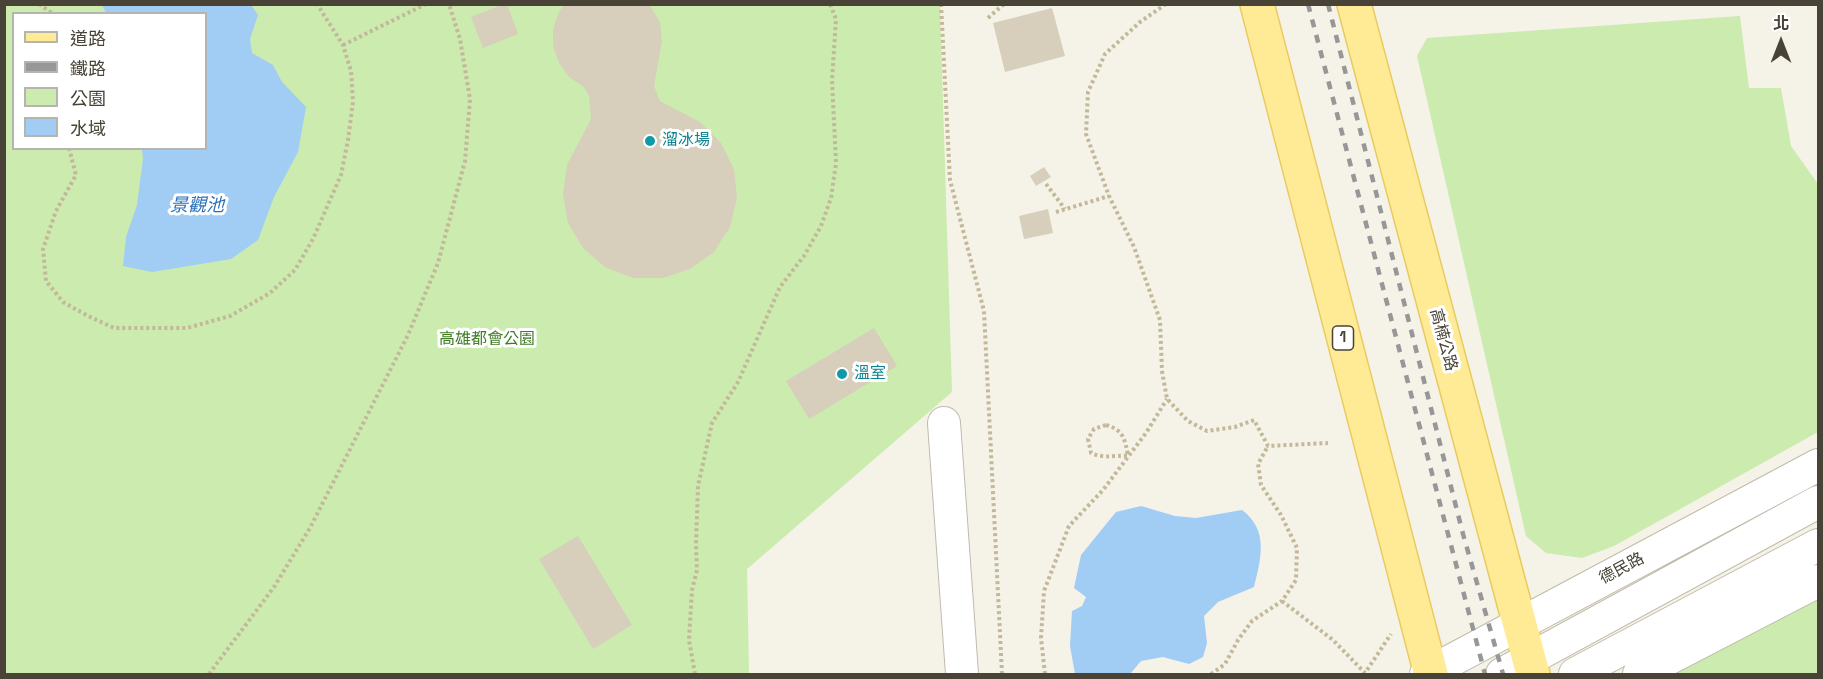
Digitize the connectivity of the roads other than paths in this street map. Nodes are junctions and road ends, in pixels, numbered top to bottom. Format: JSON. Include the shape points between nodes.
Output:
{"nodes":[{"id":1,"x":1257,"y":4,"type":"edge"},
{"id":2,"x":1355,"y":9,"type":"edge"},
{"id":3,"x":944,"y":423,"type":"dead end"},
{"id":4,"x":1818,"y":465,"type":"edge"},
{"id":5,"x":1818,"y":502,"type":"edge"},
{"id":6,"x":1818,"y":544,"type":"edge"},
{"id":7,"x":1818,"y":581,"type":"edge"},
{"id":8,"x":1519,"y":624,"type":"junction"},
{"id":9,"x":1522,"y":670,"type":"edge"},
{"id":10,"x":1429,"y":673,"type":"edge"},
{"id":11,"x":962,"y":675,"type":"edge"},
{"id":12,"x":1575,"y":675,"type":"edge"},
{"id":13,"x":1639,"y":675,"type":"edge"}],
"edges":[{"from":1,"to":10,"type":"main road","number":"1"},
{"from":2,"to":8,"type":"main road","name":"高楠公路"},
{"from":3,"to":11,"type":"street"},
{"from":4,"to":8,"type":"street","name":"德民路"},
{"from":5,"to":9,"type":"street"},
{"from":6,"to":12,"type":"street"},
{"from":7,"to":13,"type":"street"},
{"from":8,"to":9,"type":"main road","name":"高楠公路"},
{"from":8,"to":10,"type":"street","name":"德民路"}]}
